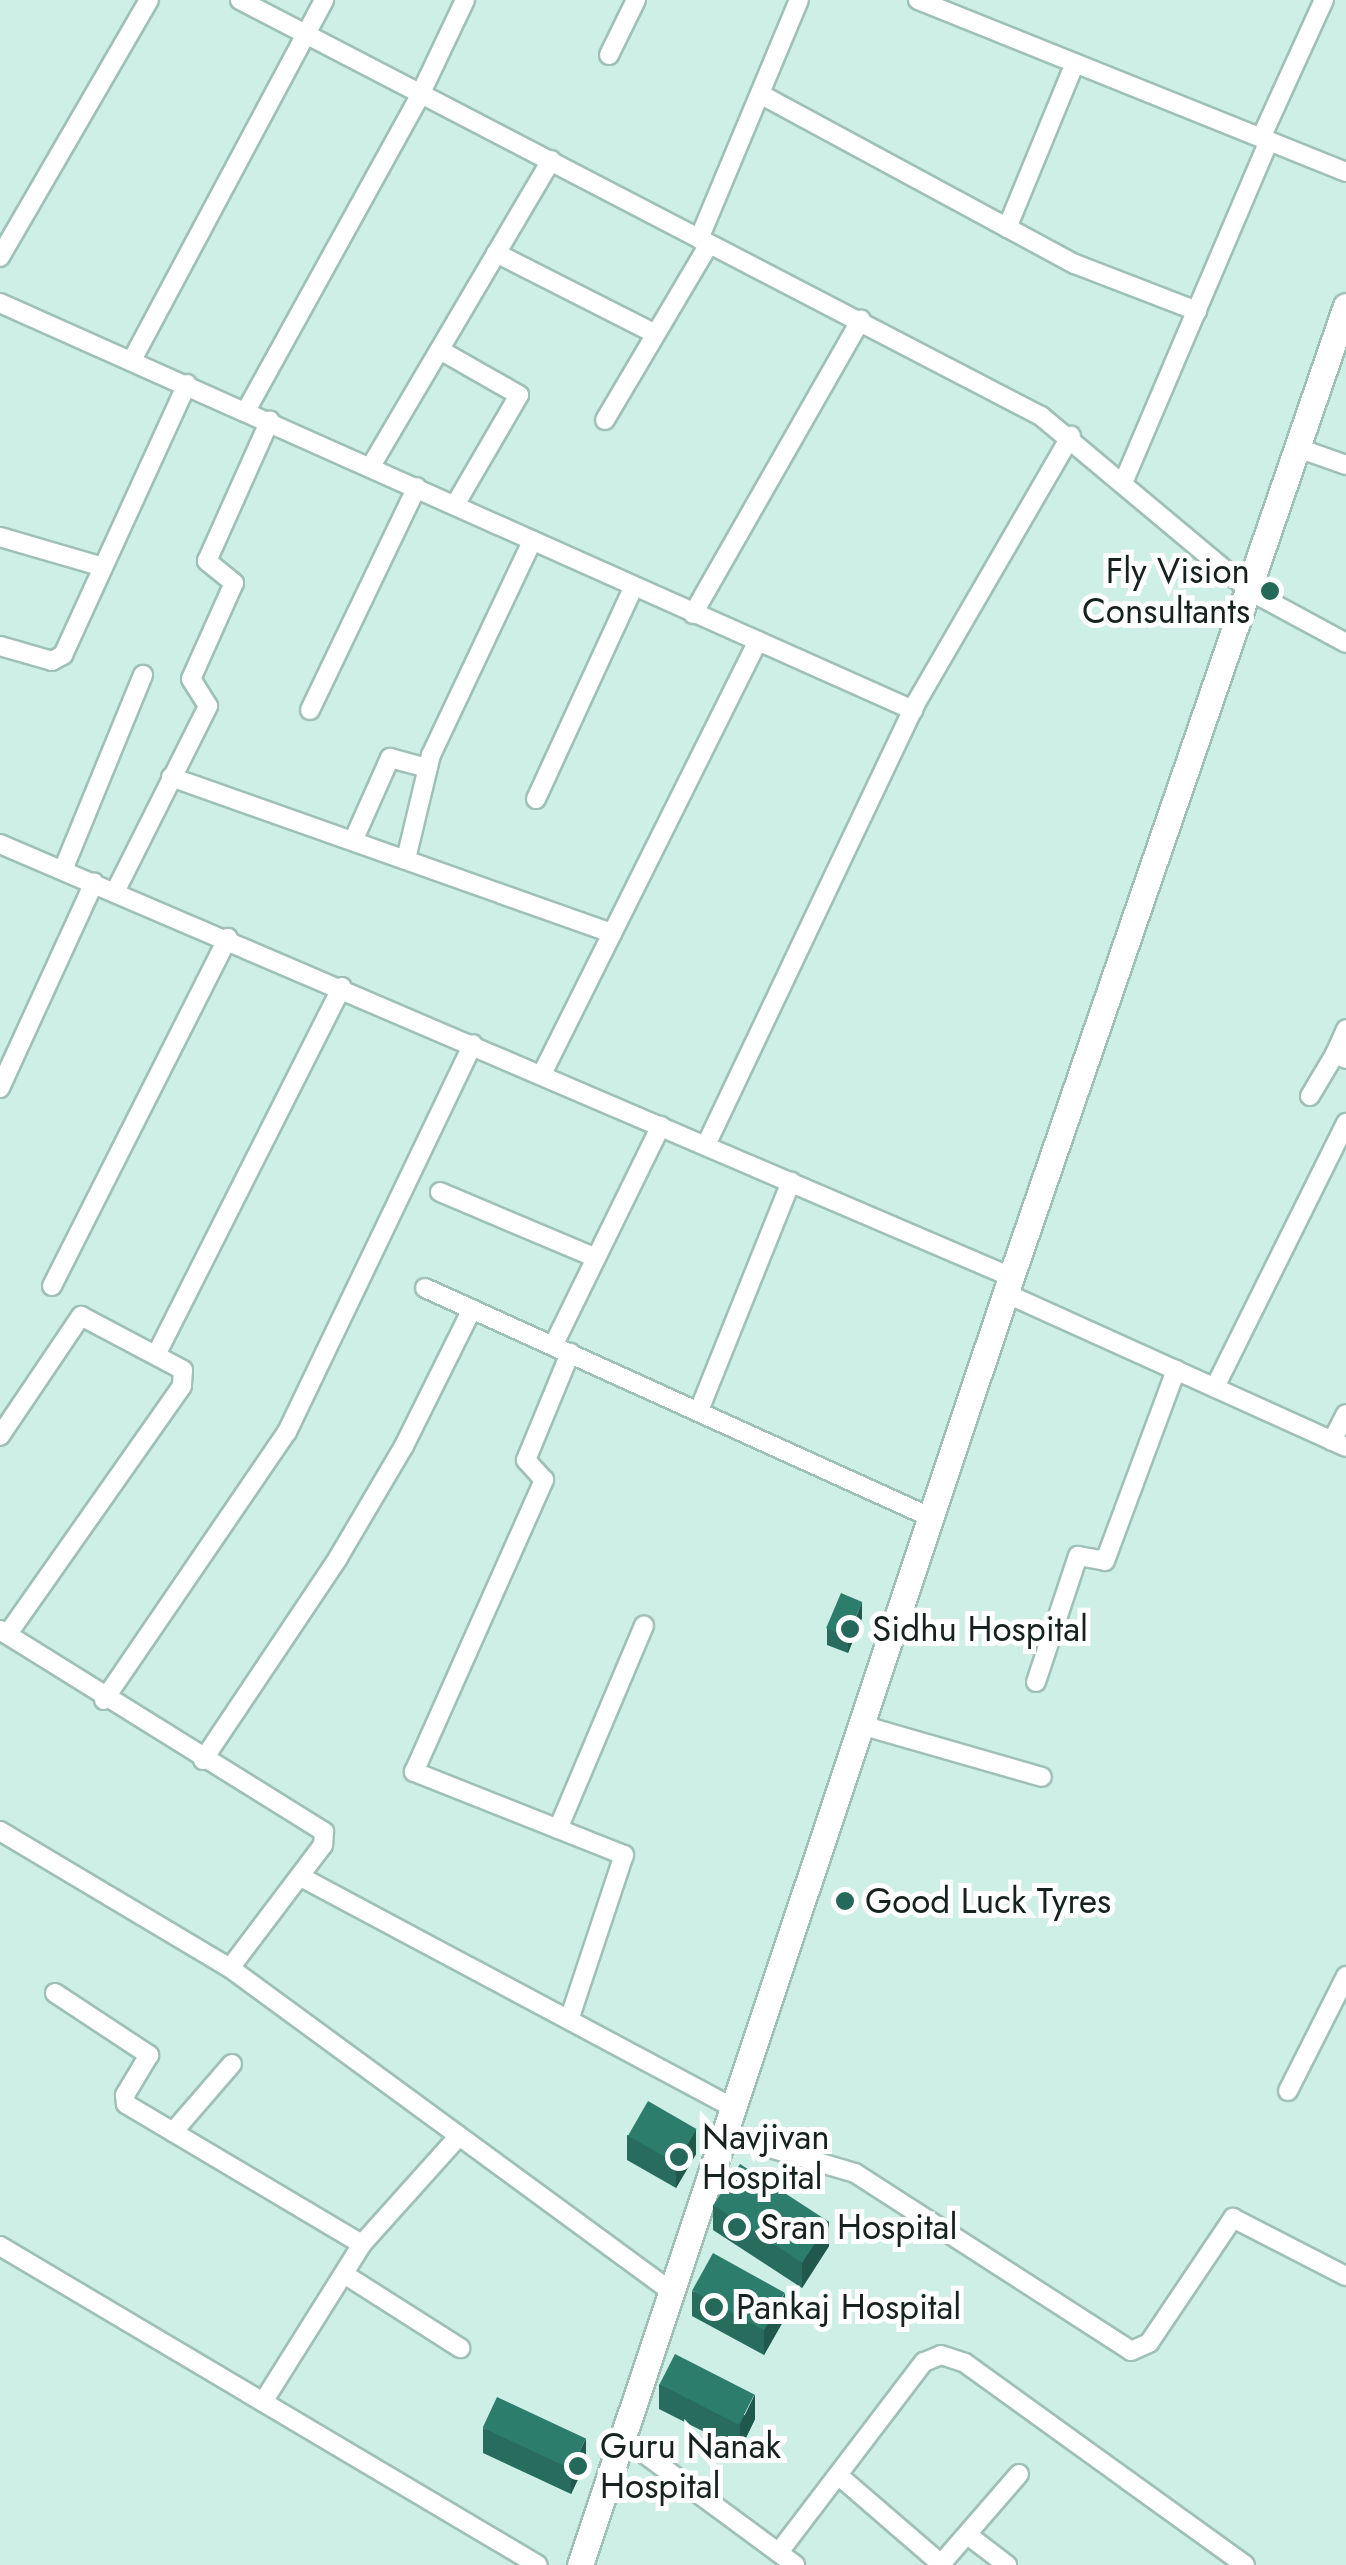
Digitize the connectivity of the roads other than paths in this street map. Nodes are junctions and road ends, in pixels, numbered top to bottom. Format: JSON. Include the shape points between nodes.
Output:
{"nodes":[{"id":1,"x":148,"y":0,"type":"edge"},
{"id":2,"x":240,"y":0,"type":"edge"},
{"id":3,"x":324,"y":0,"type":"edge"},
{"id":4,"x":465,"y":0,"type":"edge"},
{"id":5,"x":636,"y":0,"type":"edge"},
{"id":6,"x":799,"y":0,"type":"edge"},
{"id":7,"x":918,"y":0,"type":"edge"},
{"id":8,"x":1324,"y":0,"type":"edge"},
{"id":9,"x":307,"y":35,"type":"junction"},
{"id":10,"x":609,"y":55,"type":"dead end"},
{"id":11,"x":1075,"y":63,"type":"junction"},
{"id":12,"x":760,"y":94,"type":"junction"},
{"id":13,"x":419,"y":97,"type":"junction"},
{"id":14,"x":1265,"y":140,"type":"junction"},
{"id":15,"x":551,"y":160,"type":"junction"},
{"id":16,"x":1346,"y":172,"type":"edge"},
{"id":17,"x":1007,"y":228,"type":"junction"},
{"id":18,"x":704,"y":241,"type":"junction"},
{"id":19,"x":496,"y":253,"type":"junction"},
{"id":20,"x":0,"y":257,"type":"edge"},
{"id":21,"x":0,"y":304,"type":"edge"},
{"id":22,"x":1346,"y":306,"type":"edge"},
{"id":23,"x":1197,"y":311,"type":"junction"},
{"id":24,"x":861,"y":320,"type":"junction"},
{"id":25,"x":656,"y":334,"type":"junction"},
{"id":26,"x":440,"y":350,"type":"junction"},
{"id":27,"x":132,"y":360,"type":"junction"},
{"id":28,"x":186,"y":384,"type":"junction"},
{"id":29,"x":247,"y":410,"type":"junction"},
{"id":30,"x":270,"y":420,"type":"junction"},
{"id":31,"x":605,"y":420,"type":"dead end"},
{"id":32,"x":1071,"y":436,"type":"junction"},
{"id":33,"x":1298,"y":448,"type":"junction"},
{"id":34,"x":1346,"y":464,"type":"edge"},
{"id":35,"x":371,"y":466,"type":"junction"},
{"id":36,"x":1123,"y":483,"type":"junction"},
{"id":37,"x":418,"y":488,"type":"junction"},
{"id":38,"x":455,"y":505,"type":"junction"},
{"id":39,"x":0,"y":536,"type":"edge"},
{"id":40,"x":532,"y":541,"type":"junction"},
{"id":41,"x":103,"y":567,"type":"junction"},
{"id":42,"x":633,"y":588,"type":"junction"},
{"id":43,"x":1250,"y":591,"type":"junction"},
{"id":44,"x":693,"y":614,"type":"junction"},
{"id":45,"x":758,"y":641,"type":"junction"},
{"id":46,"x":1346,"y":643,"type":"edge"},
{"id":47,"x":0,"y":646,"type":"edge"},
{"id":48,"x":143,"y":675,"type":"dead end"},
{"id":49,"x":310,"y":710,"type":"dead end"},
{"id":50,"x":913,"y":710,"type":"junction"},
{"id":51,"x":428,"y":768,"type":"junction"},
{"id":52,"x":171,"y":776,"type":"junction"},
{"id":53,"x":536,"y":799,"type":"dead end"},
{"id":54,"x":353,"y":841,"type":"junction"},
{"id":55,"x":0,"y":844,"type":"edge"},
{"id":56,"x":406,"y":859,"type":"junction"},
{"id":57,"x":63,"y":870,"type":"junction"},
{"id":58,"x":94,"y":882,"type":"junction"},
{"id":59,"x":114,"y":892,"type":"junction"},
{"id":60,"x":612,"y":933,"type":"junction"},
{"id":61,"x":228,"y":938,"type":"junction"},
{"id":62,"x":342,"y":987,"type":"junction"},
{"id":63,"x":1346,"y":1028,"type":"edge"},
{"id":64,"x":473,"y":1044,"type":"junction"},
{"id":65,"x":1340,"y":1057,"type":"edge"},
{"id":66,"x":542,"y":1074,"type":"junction"},
{"id":67,"x":0,"y":1088,"type":"edge"},
{"id":68,"x":1310,"y":1096,"type":"dead end"},
{"id":69,"x":1346,"y":1123,"type":"edge"},
{"id":70,"x":661,"y":1126,"type":"junction"},
{"id":71,"x":706,"y":1145,"type":"junction"},
{"id":72,"x":791,"y":1182,"type":"junction"},
{"id":73,"x":440,"y":1192,"type":"dead end"},
{"id":74,"x":596,"y":1258,"type":"junction"},
{"id":75,"x":1008,"y":1285,"type":"junction"},
{"id":76,"x":52,"y":1286,"type":"dead end"},
{"id":77,"x":425,"y":1288,"type":"dead end"},
{"id":78,"x":472,"y":1309,"type":"junction"},
{"id":79,"x":562,"y":1350,"type":"junction"},
{"id":80,"x":157,"y":1353,"type":"junction"},
{"id":81,"x":1176,"y":1370,"type":"junction"},
{"id":82,"x":1215,"y":1388,"type":"junction"},
{"id":83,"x":700,"y":1408,"type":"junction"},
{"id":84,"x":1346,"y":1414,"type":"edge"},
{"id":85,"x":0,"y":1436,"type":"edge"},
{"id":86,"x":1339,"y":1444,"type":"edge"},
{"id":87,"x":930,"y":1517,"type":"junction"},
{"id":88,"x":644,"y":1624,"type":"dead end"},
{"id":89,"x":4,"y":1633,"type":"edge"},
{"id":90,"x":1036,"y":1682,"type":"dead end"},
{"id":91,"x":104,"y":1700,"type":"junction"},
{"id":92,"x":861,"y":1725,"type":"junction"},
{"id":93,"x":203,"y":1760,"type":"junction"},
{"id":94,"x":1042,"y":1777,"type":"dead end"},
{"id":95,"x":558,"y":1829,"type":"junction"},
{"id":96,"x":0,"y":1831,"type":"edge"},
{"id":97,"x":301,"y":1877,"type":"junction"},
{"id":98,"x":230,"y":1968,"type":"junction"},
{"id":99,"x":1346,"y":1976,"type":"edge"},
{"id":100,"x":55,"y":1993,"type":"dead end"},
{"id":101,"x":569,"y":2020,"type":"junction"},
{"id":102,"x":232,"y":2064,"type":"dead end"},
{"id":103,"x":1288,"y":2091,"type":"dead end"},
{"id":104,"x":734,"y":2108,"type":"junction"},
{"id":105,"x":173,"y":2132,"type":"junction"},
{"id":106,"x":725,"y":2135,"type":"junction"},
{"id":107,"x":460,"y":2136,"type":"junction"},
{"id":108,"x":362,"y":2244,"type":"junction"},
{"id":109,"x":0,"y":2246,"type":"edge"},
{"id":110,"x":344,"y":2274,"type":"junction"},
{"id":111,"x":1346,"y":2276,"type":"edge"},
{"id":112,"x":672,"y":2292,"type":"junction"},
{"id":113,"x":460,"y":2348,"type":"dead end"},
{"id":114,"x":263,"y":2402,"type":"junction"},
{"id":115,"x":623,"y":2438,"type":"junction"},
{"id":116,"x":1019,"y":2474,"type":"dead end"},
{"id":117,"x":838,"y":2475,"type":"junction"},
{"id":118,"x":969,"y":2536,"type":"junction"},
{"id":119,"x":779,"y":2552,"type":"junction"},
{"id":120,"x":584,"y":2563,"type":"edge"},
{"id":121,"x":538,"y":2565,"type":"edge"},
{"id":122,"x":795,"y":2565,"type":"edge"},
{"id":123,"x":1007,"y":2565,"type":"edge"},
{"id":124,"x":1244,"y":2565,"type":"edge"}],
"edges":[{"from":1,"to":20,"type":"street"},
{"from":2,"to":9,"type":"street"},
{"from":3,"to":9,"type":"street"},
{"from":4,"to":13,"type":"street"},
{"from":5,"to":10,"type":"street"},
{"from":6,"to":12,"type":"street"},
{"from":7,"to":11,"type":"street"},
{"from":8,"to":14,"type":"street"},
{"from":9,"to":13,"type":"street"},
{"from":9,"to":27,"type":"street"},
{"from":11,"to":14,"type":"street"},
{"from":11,"to":17,"type":"street"},
{"from":12,"to":17,"type":"street"},
{"from":12,"to":18,"type":"street"},
{"from":13,"to":15,"type":"street"},
{"from":13,"to":29,"type":"street"},
{"from":14,"to":16,"type":"street"},
{"from":14,"to":23,"type":"street"},
{"from":15,"to":18,"type":"street"},
{"from":15,"to":19,"type":"street"},
{"from":17,"to":23,"type":"street","via":[[1076,264]]},
{"from":18,"to":24,"type":"street"},
{"from":18,"to":25,"type":"street"},
{"from":19,"to":25,"type":"street"},
{"from":19,"to":26,"type":"street"},
{"from":21,"to":27,"type":"street"},
{"from":22,"to":33,"type":"main road"},
{"from":23,"to":36,"type":"street"},
{"from":24,"to":32,"type":"street"},
{"from":24,"to":44,"type":"street"},
{"from":25,"to":31,"type":"street"},
{"from":26,"to":35,"type":"street"},
{"from":26,"to":38,"type":"street","via":[[519,395]]},
{"from":27,"to":28,"type":"street"},
{"from":28,"to":29,"type":"street"},
{"from":28,"to":41,"type":"street"},
{"from":29,"to":30,"type":"street"},
{"from":30,"to":35,"type":"street"},
{"from":30,"to":52,"type":"street","via":[[208,558],[234,585],[192,679],[208,706]]},
{"from":32,"to":36,"type":"street"},
{"from":32,"to":50,"type":"street"},
{"from":33,"to":34,"type":"street"},
{"from":33,"to":43,"type":"main road"},
{"from":35,"to":37,"type":"street"},
{"from":36,"to":43,"type":"street"},
{"from":37,"to":38,"type":"street"},
{"from":37,"to":49,"type":"street"},
{"from":38,"to":40,"type":"street"},
{"from":39,"to":41,"type":"street"},
{"from":40,"to":42,"type":"street"},
{"from":40,"to":51,"type":"street"},
{"from":41,"to":47,"type":"street","via":[[60,659]]},
{"from":42,"to":44,"type":"street"},
{"from":42,"to":53,"type":"street"},
{"from":43,"to":46,"type":"street"},
{"from":43,"to":75,"type":"main road"},
{"from":44,"to":45,"type":"street"},
{"from":45,"to":50,"type":"street"},
{"from":45,"to":60,"type":"street"},
{"from":48,"to":57,"type":"street"},
{"from":50,"to":71,"type":"street"},
{"from":51,"to":54,"type":"street","via":[[390,758]]},
{"from":51,"to":56,"type":"street"},
{"from":52,"to":54,"type":"street"},
{"from":52,"to":59,"type":"street"},
{"from":54,"to":56,"type":"street"},
{"from":55,"to":57,"type":"street"},
{"from":56,"to":60,"type":"street"},
{"from":57,"to":58,"type":"street"},
{"from":58,"to":59,"type":"street"},
{"from":58,"to":67,"type":"street"},
{"from":59,"to":61,"type":"street"},
{"from":60,"to":66,"type":"street"},
{"from":61,"to":62,"type":"street"},
{"from":61,"to":76,"type":"street"},
{"from":62,"to":64,"type":"street"},
{"from":62,"to":80,"type":"street"},
{"from":63,"to":65,"type":"street"},
{"from":64,"to":66,"type":"street"},
{"from":64,"to":91,"type":"street","via":[[287,1432]]},
{"from":65,"to":68,"type":"street"},
{"from":66,"to":70,"type":"street"},
{"from":69,"to":82,"type":"street"},
{"from":70,"to":71,"type":"street"},
{"from":70,"to":74,"type":"street"},
{"from":71,"to":72,"type":"street"},
{"from":72,"to":75,"type":"street"},
{"from":72,"to":83,"type":"street"},
{"from":73,"to":74,"type":"street"},
{"from":74,"to":79,"type":"street"},
{"from":75,"to":81,"type":"street"},
{"from":75,"to":87,"type":"main road"},
{"from":77,"to":78,"type":"street"},
{"from":78,"to":79,"type":"street"},
{"from":78,"to":93,"type":"street","via":[[404,1446],[338,1558]]},
{"from":79,"to":83,"type":"street"},
{"from":79,"to":95,"type":"street","via":[[526,1464],[544,1480],[414,1772]]},
{"from":80,"to":85,"type":"street","via":[[81,1316]]},
{"from":80,"to":89,"type":"street","via":[[184,1370],[184,1381]]},
{"from":81,"to":82,"type":"street"},
{"from":81,"to":90,"type":"street","via":[[1105,1561],[1079,1555]]},
{"from":82,"to":86,"type":"street"},
{"from":83,"to":87,"type":"street"},
{"from":84,"to":86,"type":"street"},
{"from":87,"to":92,"type":"main road"},
{"from":88,"to":95,"type":"street"},
{"from":89,"to":91,"type":"street"},
{"from":91,"to":93,"type":"street"},
{"from":92,"to":94,"type":"street"},
{"from":92,"to":104,"type":"main road"},
{"from":93,"to":97,"type":"street","via":[[319,1826],[323,1845]]},
{"from":95,"to":101,"type":"street","via":[[625,1859]]},
{"from":96,"to":98,"type":"street"},
{"from":97,"to":98,"type":"street"},
{"from":97,"to":101,"type":"street"},
{"from":98,"to":107,"type":"street"},
{"from":99,"to":103,"type":"street"},
{"from":100,"to":105,"type":"street","via":[[148,2054],[124,2100]]},
{"from":101,"to":104,"type":"street"},
{"from":102,"to":105,"type":"street"},
{"from":104,"to":106,"type":"main road"},
{"from":105,"to":108,"type":"street"},
{"from":106,"to":111,"type":"street","via":[[854,2173],[1131,2351],[1150,2344],[1233,2218]]},
{"from":106,"to":112,"type":"main road"},
{"from":107,"to":108,"type":"street"},
{"from":107,"to":112,"type":"street"},
{"from":108,"to":110,"type":"street"},
{"from":109,"to":114,"type":"street"},
{"from":110,"to":113,"type":"street"},
{"from":110,"to":114,"type":"street"},
{"from":112,"to":115,"type":"main road"},
{"from":114,"to":121,"type":"street"},
{"from":115,"to":119,"type":"street"},
{"from":115,"to":120,"type":"main road"},
{"from":116,"to":118,"type":"street"},
{"from":117,"to":118,"type":"street","via":[[932,2563],[948,2561]]},
{"from":117,"to":119,"type":"street"},
{"from":117,"to":124,"type":"street","via":[[924,2362],[952,2356]]},
{"from":118,"to":123,"type":"street"},
{"from":119,"to":122,"type":"street"}]}
